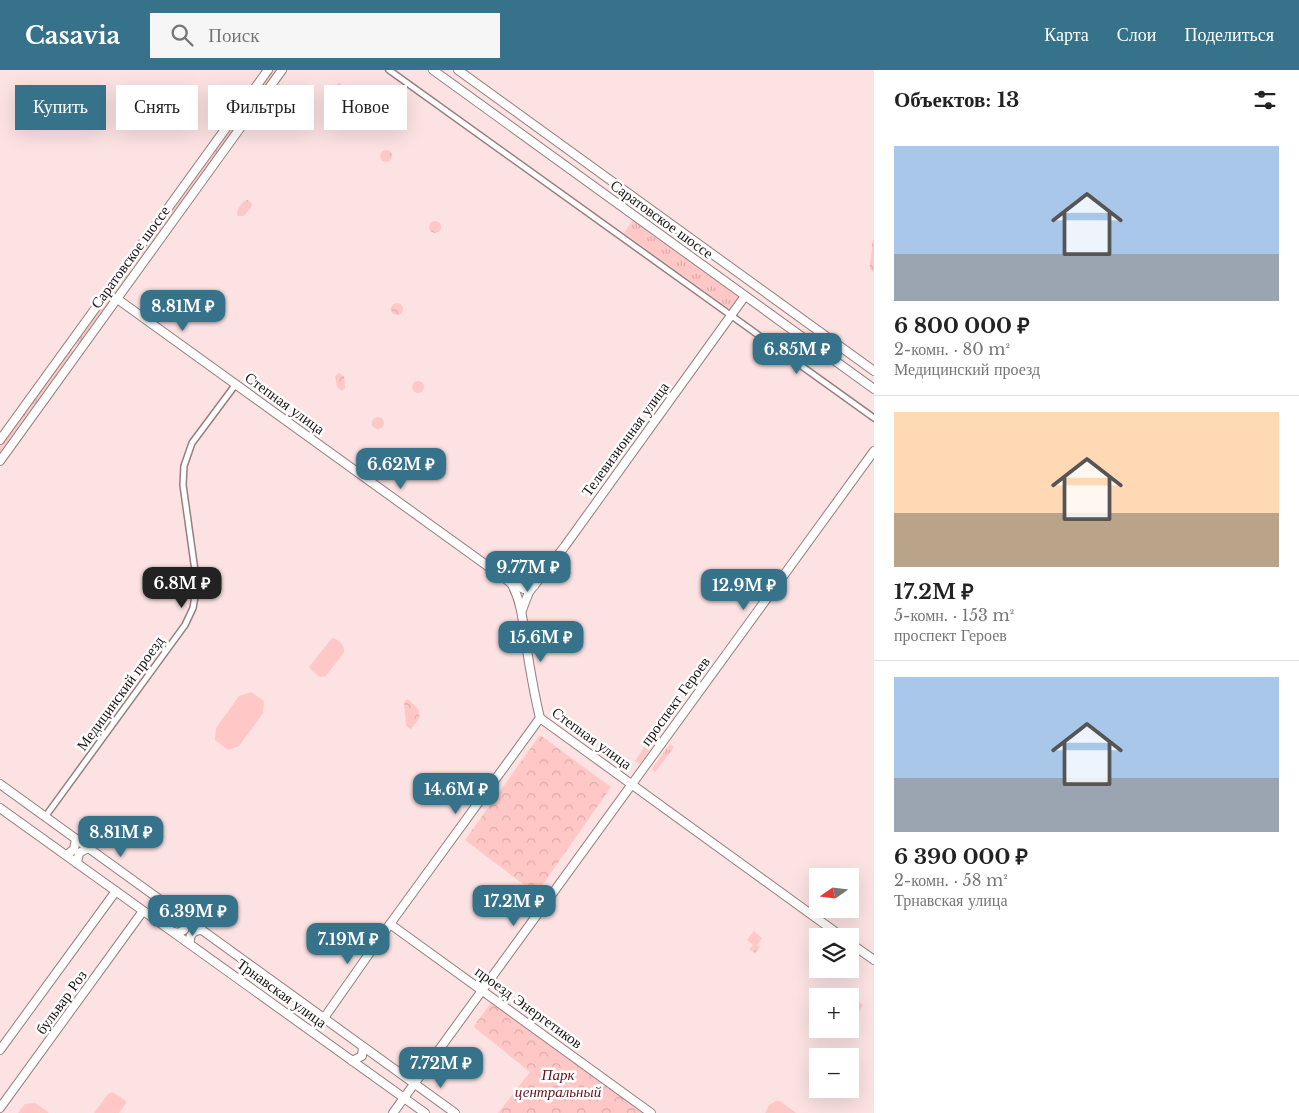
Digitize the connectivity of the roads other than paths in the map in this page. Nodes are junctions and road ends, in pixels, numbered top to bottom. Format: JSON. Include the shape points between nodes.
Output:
{"nodes":[{"id":1,"x":268,"y":70,"type":"edge"},
{"id":2,"x":282,"y":70,"type":"edge"},
{"id":3,"x":389,"y":70,"type":"edge"},
{"id":4,"x":433,"y":70,"type":"edge"},
{"id":5,"x":458,"y":70,"type":"edge"},
{"id":6,"x":127,"y":264,"type":"junction"},
{"id":7,"x":136,"y":271,"type":"junction"},
{"id":8,"x":754,"y":284,"type":"junction"},
{"id":9,"x":745,"y":296,"type":"junction"},
{"id":10,"x":116,"y":298,"type":"junction"},
{"id":11,"x":731,"y":315,"type":"junction"},
{"id":12,"x":70,"y":344,"type":"junction"},
{"id":13,"x":79,"y":350,"type":"junction"},
{"id":14,"x":858,"y":359,"type":"junction"},
{"id":15,"x":874,"y":371,"type":"edge"},
{"id":16,"x":850,"y":372,"type":"junction"},
{"id":17,"x":236,"y":384,"type":"junction"},
{"id":18,"x":874,"y":389,"type":"edge"},
{"id":19,"x":874,"y":418,"type":"edge"},
{"id":20,"x":0,"y":440,"type":"edge"},
{"id":21,"x":874,"y":451,"type":"edge"},
{"id":22,"x":0,"y":461,"type":"edge"},
{"id":23,"x":511,"y":583,"type":"junction"},
{"id":24,"x":534,"y":586,"type":"junction"},
{"id":25,"x":522,"y":612,"type":"junction"},
{"id":26,"x":540,"y":718,"type":"junction"},
{"id":27,"x":0,"y":784,"type":"edge"},
{"id":28,"x":631,"y":784,"type":"junction"},
{"id":29,"x":0,"y":808,"type":"edge"},
{"id":30,"x":45,"y":816,"type":"junction"},
{"id":31,"x":76,"y":839,"type":"junction"},
{"id":32,"x":88,"y":848,"type":"junction"},
{"id":33,"x":67,"y":855,"type":"junction"},
{"id":34,"x":77,"y":863,"type":"junction"},
{"id":35,"x":116,"y":891,"type":"junction"},
{"id":36,"x":144,"y":911,"type":"junction"},
{"id":37,"x":184,"y":918,"type":"junction"},
{"id":38,"x":390,"y":924,"type":"junction"},
{"id":39,"x":830,"y":928,"type":"edge"},
{"id":40,"x":202,"y":930,"type":"junction"},
{"id":41,"x":172,"y":931,"type":"junction"},
{"id":42,"x":190,"y":944,"type":"junction"},
{"id":43,"x":859,"y":949,"type":"edge"},
{"id":44,"x":874,"y":960,"type":"edge"},
{"id":45,"x":482,"y":990,"type":"junction"},
{"id":46,"x":324,"y":1018,"type":"junction"},
{"id":47,"x":363,"y":1047,"type":"junction"},
{"id":48,"x":0,"y":1050,"type":"edge"},
{"id":49,"x":352,"y":1061,"type":"junction"},
{"id":50,"x":415,"y":1084,"type":"junction"},
{"id":51,"x":404,"y":1098,"type":"junction"},
{"id":52,"x":0,"y":1108,"type":"edge"},
{"id":53,"x":394,"y":1113,"type":"edge"},
{"id":54,"x":425,"y":1113,"type":"edge"},
{"id":55,"x":455,"y":1113,"type":"edge"},
{"id":56,"x":651,"y":1113,"type":"edge"}],
"edges":[{"from":1,"to":6,"type":"street","name":"Саратовское шоссе"},
{"from":2,"to":7,"type":"street","name":"Саратовское шоссе"},
{"from":3,"to":11,"type":"street"},
{"from":4,"to":9,"type":"street","name":"Саратовское шоссе"},
{"from":5,"to":8,"type":"street","name":"Саратовское шоссе"},
{"from":6,"to":7,"type":"street"},
{"from":6,"to":12,"type":"street","name":"Саратовское шоссе"},
{"from":7,"to":10,"type":"street","name":"Саратовское шоссе"},
{"from":8,"to":9,"type":"street","name":"Телевизионная улица"},
{"from":8,"to":14,"type":"street","name":"Саратовское шоссе"},
{"from":9,"to":11,"type":"street","name":"Телевизионная улица"},
{"from":9,"to":16,"type":"street","name":"Саратовское шоссе"},
{"from":10,"to":13,"type":"street","name":"Саратовское шоссе"},
{"from":10,"to":17,"type":"street","name":"Степная улица"},
{"from":11,"to":19,"type":"street"},
{"from":11,"to":24,"type":"street","name":"Телевизионная улица"},
{"from":12,"to":13,"type":"street"},
{"from":12,"to":20,"type":"street","name":"Саратовское шоссе"},
{"from":13,"to":22,"type":"street","name":"Саратовское шоссе"},
{"from":14,"to":15,"type":"street","name":"Саратовское шоссе"},
{"from":14,"to":16,"type":"street"},
{"from":16,"to":18,"type":"street","name":"Саратовское шоссе"},
{"from":17,"to":23,"type":"street","name":"Степная улица"},
{"from":17,"to":30,"type":"street","name":"Медицинский проезд","via":[[192,443],[184,466],[184,494],[197,579],[193,608],[186,625]]},
{"from":21,"to":28,"type":"street","name":"проспект Героев"},
{"from":23,"to":24,"type":"street","via":[[524,589]]},
{"from":23,"to":25,"type":"street","name":"Степная улица"},
{"from":24,"to":25,"type":"street","name":"Телевизионная улица"},
{"from":25,"to":26,"type":"street","name":"Степная улица"},
{"from":26,"to":28,"type":"street","name":"Степная улица"},
{"from":26,"to":38,"type":"street"},
{"from":27,"to":30,"type":"street","name":"Трнавская улица"},
{"from":28,"to":39,"type":"street","name":"Степная улица"},
{"from":28,"to":45,"type":"street","name":"проспект Героев"},
{"from":29,"to":33,"type":"street","name":"Трнавская улица"},
{"from":30,"to":31,"type":"street","name":"Трнавская улица"},
{"from":31,"to":32,"type":"street","name":"Трнавская улица"},
{"from":31,"to":33,"type":"street","via":[[74,849]]},
{"from":32,"to":34,"type":"street","via":[[79,852]]},
{"from":32,"to":37,"type":"street","name":"Трнавская улица"},
{"from":33,"to":34,"type":"street","name":"Трнавская улица"},
{"from":34,"to":35,"type":"street","name":"Трнавская улица"},
{"from":35,"to":36,"type":"street","name":"Трнавская улица"},
{"from":35,"to":48,"type":"street","name":"бульвар Роз"},
{"from":36,"to":41,"type":"street","name":"Трнавская улица"},
{"from":36,"to":52,"type":"street","name":"бульвар Роз"},
{"from":37,"to":40,"type":"street","name":"Трнавская улица"},
{"from":37,"to":41,"type":"street","via":[[187,924],[184,930]]},
{"from":38,"to":45,"type":"street","name":"проезд Энергетиков"},
{"from":38,"to":46,"type":"street"},
{"from":40,"to":42,"type":"street","via":[[191,934]]},
{"from":40,"to":46,"type":"street","name":"Трнавская улица"},
{"from":41,"to":42,"type":"street","name":"Трнавская улица"},
{"from":42,"to":49,"type":"street","name":"Трнавская улица"},
{"from":43,"to":44,"type":"street"},
{"from":45,"to":50,"type":"street","name":"проспект Героев"},
{"from":45,"to":56,"type":"street","name":"проезд Энергетиков"},
{"from":46,"to":47,"type":"street","name":"Трнавская улица"},
{"from":47,"to":49,"type":"street","via":[[362,1056]]},
{"from":47,"to":50,"type":"street","name":"Трнавская улица"},
{"from":49,"to":51,"type":"street","name":"Трнавская улица"},
{"from":50,"to":51,"type":"street","name":"проспект Героев"},
{"from":50,"to":55,"type":"street","name":"Трнавская улица"},
{"from":51,"to":53,"type":"street","name":"проспект Героев"},
{"from":51,"to":54,"type":"street","name":"Трнавская улица"}]}
